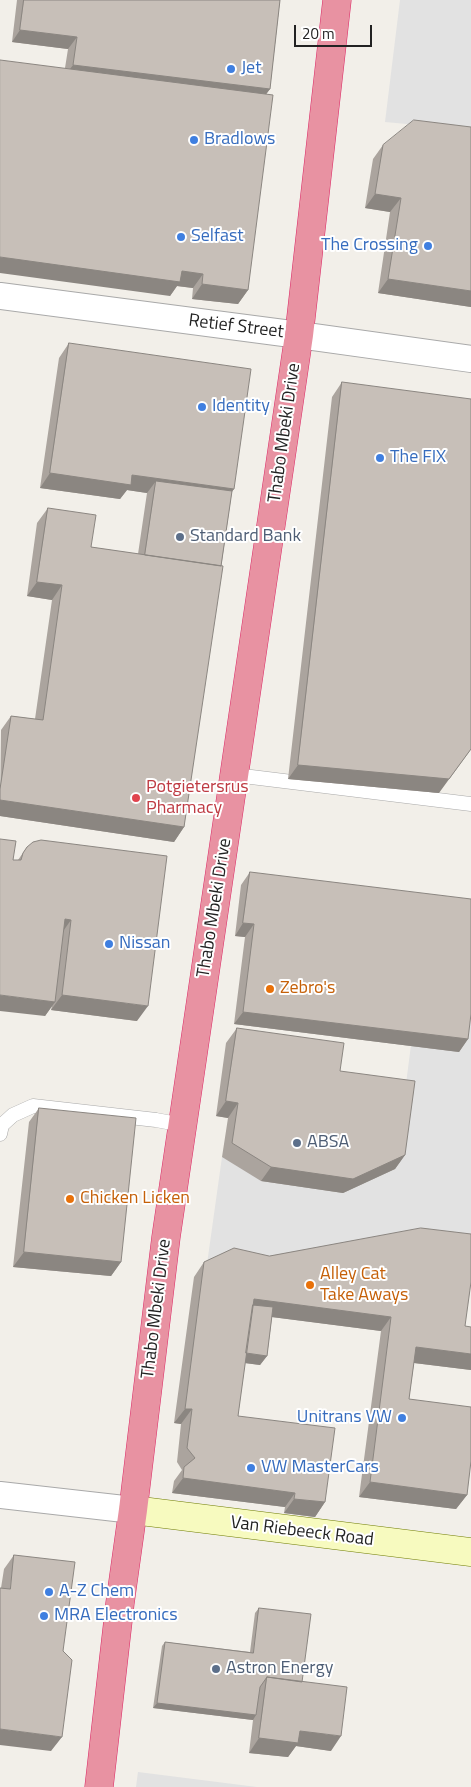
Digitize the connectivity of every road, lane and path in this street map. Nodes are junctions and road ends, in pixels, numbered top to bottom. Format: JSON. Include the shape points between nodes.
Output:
{"nodes":[{"id":1,"x":337,"y":0,"type":"edge"},
{"id":2,"x":0,"y":296,"type":"edge"},
{"id":3,"x":299,"y":335,"type":"junction"},
{"id":4,"x":471,"y":359,"type":"edge"},
{"id":5,"x":235,"y":775,"type":"junction"},
{"id":6,"x":471,"y":804,"type":"edge"},
{"id":7,"x":182,"y":1126,"type":"junction"},
{"id":8,"x":0,"y":1134,"type":"edge"},
{"id":9,"x":0,"y":1494,"type":"edge"},
{"id":10,"x":133,"y":1510,"type":"junction"},
{"id":11,"x":471,"y":1552,"type":"edge"},
{"id":12,"x":99,"y":1787,"type":"edge"}],
"edges":[{"from":1,"to":3,"type":"highway","name":"Thabo Mbeki Drive"},
{"from":2,"to":3,"type":"street","name":"Retief Street"},
{"from":3,"to":4,"type":"street","name":"Retief Street"},
{"from":3,"to":5,"type":"highway","name":"Thabo Mbeki Drive"},
{"from":5,"to":6,"type":"lane"},
{"from":5,"to":7,"type":"highway","name":"Thabo Mbeki Drive"},
{"from":7,"to":8,"type":"lane","via":[[33,1106],[2,1125]]},
{"from":7,"to":10,"type":"highway","name":"Thabo Mbeki Drive"},
{"from":9,"to":10,"type":"street"},
{"from":10,"to":11,"type":"main road","name":"Van Riebeeck Road"},
{"from":10,"to":12,"type":"highway","name":"Thabo Mbeki Drive"}]}
